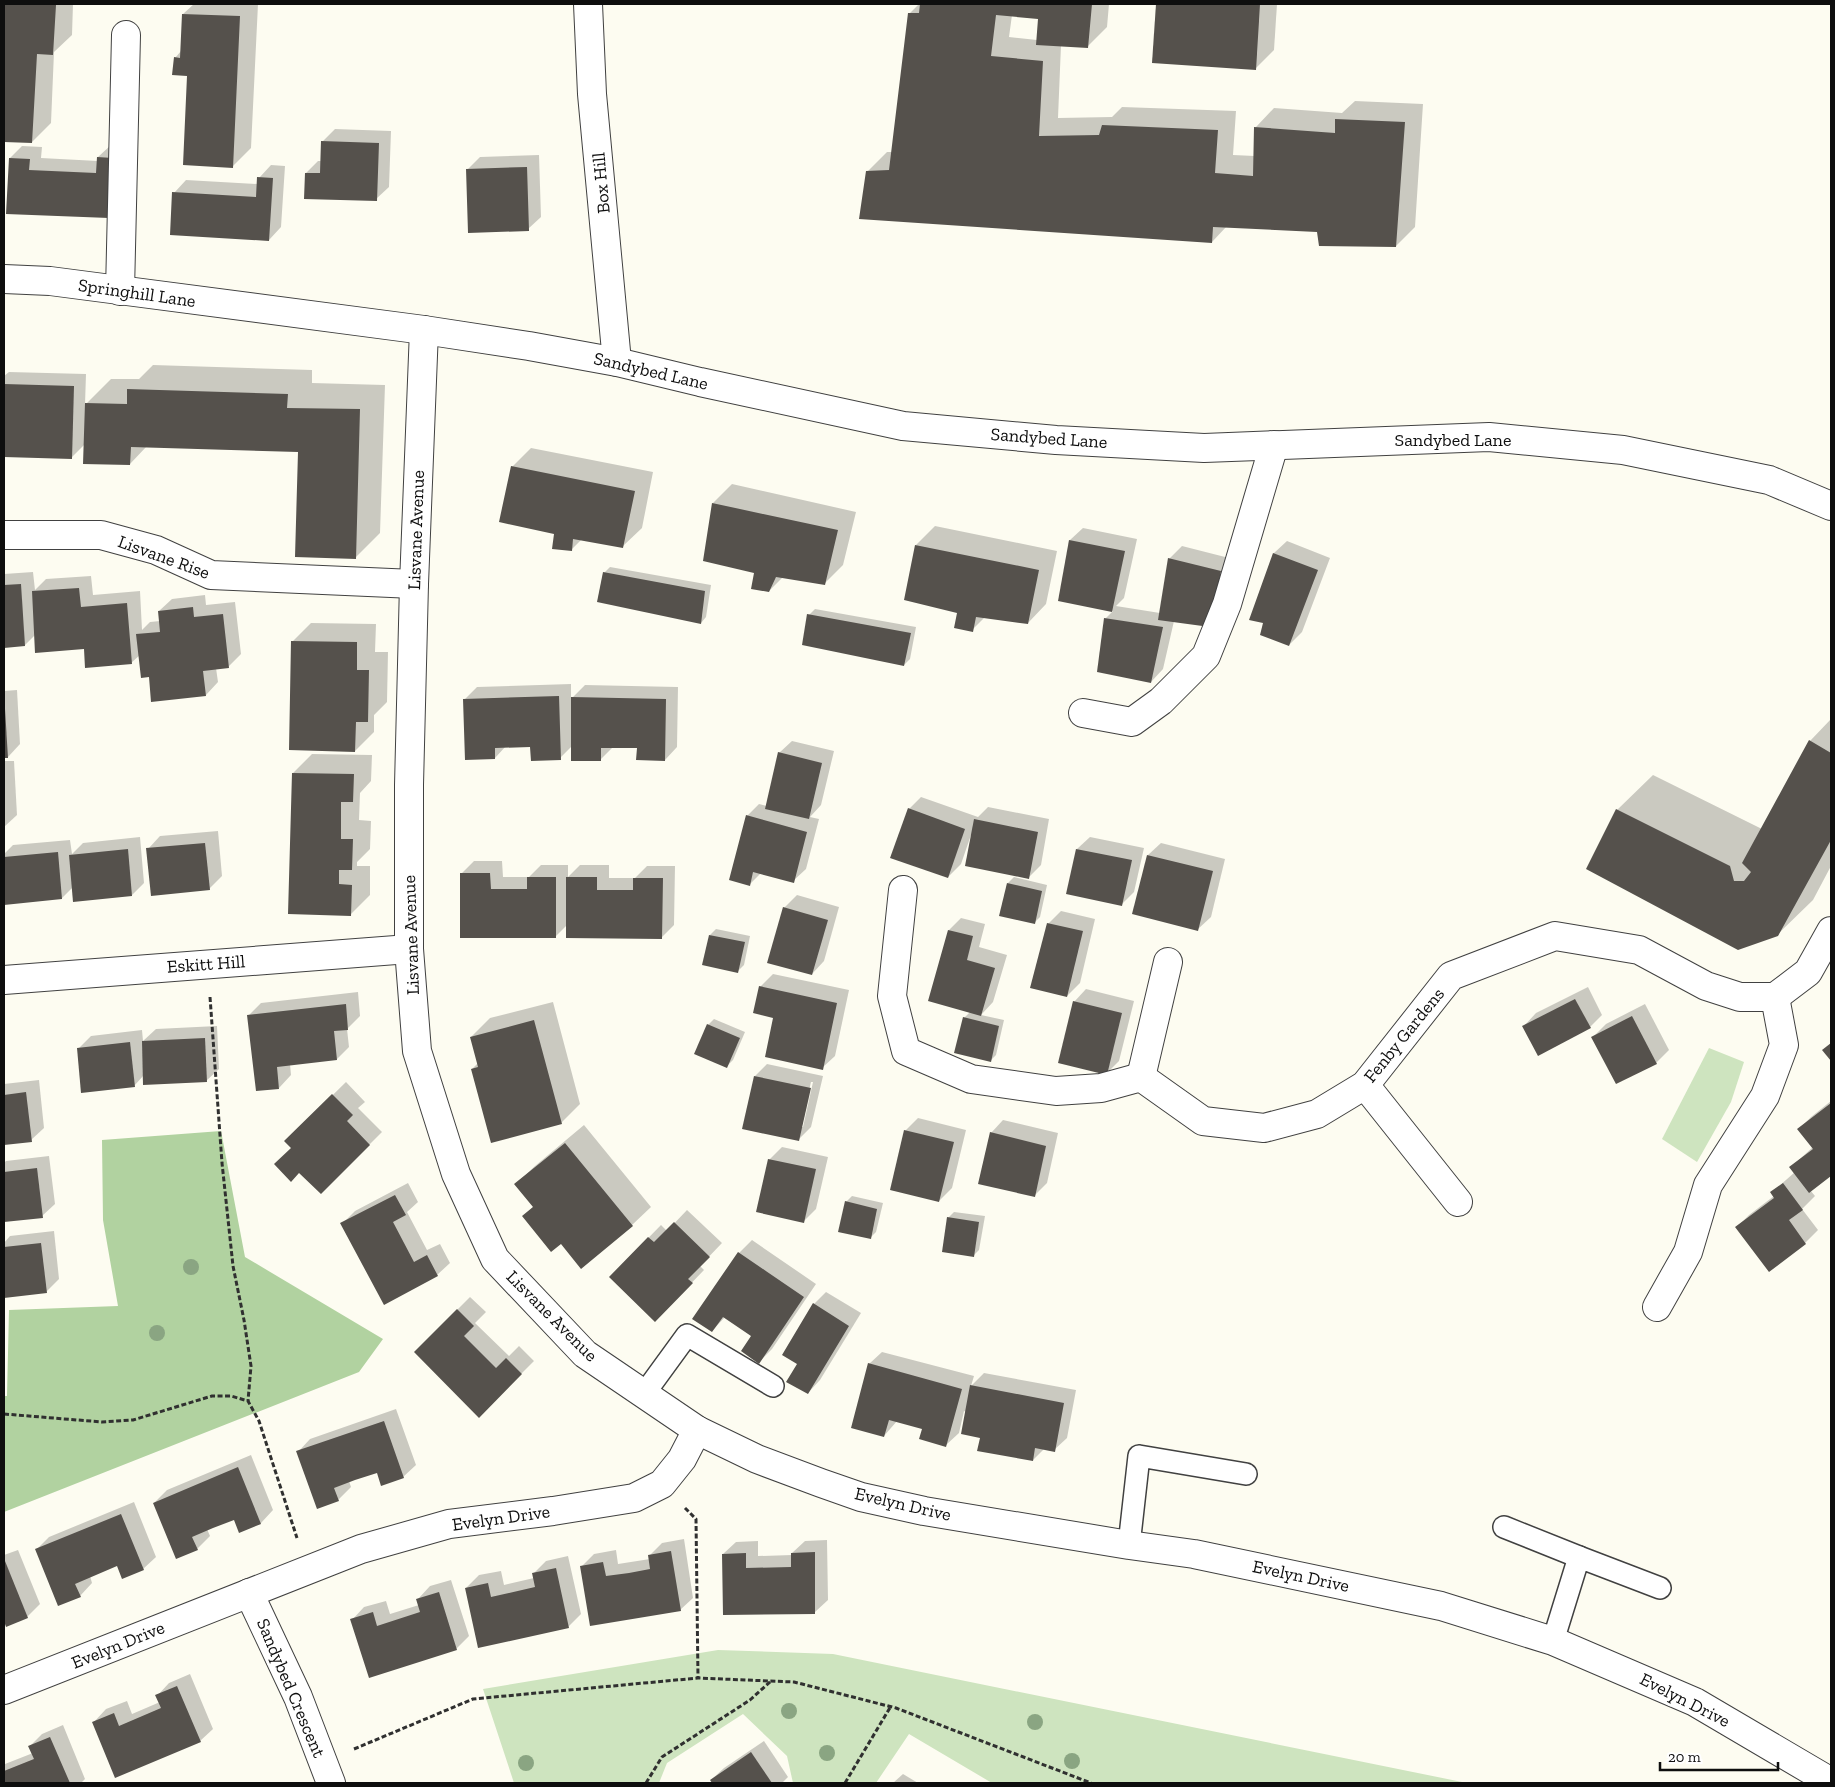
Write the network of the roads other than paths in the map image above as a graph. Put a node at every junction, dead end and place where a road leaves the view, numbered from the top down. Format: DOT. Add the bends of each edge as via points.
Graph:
graph roads {
  1 [pos="588,4"];
  2 [pos="126,35"];
  3 [pos="4,279"];
  4 [pos="120,290"];
  5 [pos="269,310"];
  6 [pos="424,330"];
  7 [pos="617,362"];
  8 [pos="1274,445"];
  9 [pos="1831,506"];
  10 [pos="4,536"];
  11 [pos="414,584"];
  12 [pos="1083,713"];
  13 [pos="903,890"];
  14 [pos="1831,931"];
  15 [pos="408,949"];
  16 [pos="1168,962"];
  17 [pos="4,980"];
  18 [pos="1775,997"];
  19 [pos="1141,1077"];
  20 [pos="1365,1085"];
  21 [pos="1458,1202"];
  22 [pos="1657,1307"];
  23 [pos="773,1386"];
  24 [pos="644,1394"];
  25 [pos="697,1430"];
  26 [pos="1246,1474"];
  27 [pos="1504,1527"];
  28 [pos="1129,1545"];
  29 [pos="1579,1557"];
  30 [pos="1660,1588"];
  31 [pos="249,1593"];
  32 [pos="1553,1641"];
  33 [pos="4,1690"];
  34 [pos="328,1774"];
  35 [pos="1831,1782"];
  1 -- 7 [label="street, Box Hill" via="592,94"];
  2 -- 4 [label="street"];
  3 -- 4 [label="street, Springhill Lane"];
  4 -- 5 [label="street, Springhill Lane"];
  5 -- 6 [label="street, Sandybed Lane"];
  6 -- 7 [label="street, Sandybed Lane"];
  6 -- 11 [label="street, Lisvane Avenue"];
  7 -- 8 [label="street, Sandybed Lane" via="903,426 1194,448"];
  8 -- 9 [label="street, Sandybed Lane" via="1489,437 1623,450 1769,480"];
  8 -- 12 [label="street" via="1226,604 1206,656 1162,701 1132,722"];
  10 -- 11 [label="street, Lisvane Rise" via="101,535 156,550 211,575"];
  11 -- 15 [label="street, Lisvane Avenue"];
  13 -- 19 [label="street" via="892,996 906,1051 971,1079 1056,1091 1101,1088"];
  14 -- 18 [label="street" via="1808,972"];
  15 -- 17 [label="street, Eskitt Hill"];
  15 -- 24 [label="street, Lisvane Avenue" via="417,1051 456,1174 495,1259 585,1354"];
  16 -- 19 [label="street"];
  18 -- 20 [label="street, Fenby Gardens" via="1740,997 1706,986 1639,950 1555,936 1451,976"];
  18 -- 22 [label="street" via="1784,1045 1769,1088 1708,1185 1688,1252"];
  19 -- 20 [label="street, Fenby Gardens" via="1203,1120 1264,1128 1317,1114"];
  20 -- 21 [label="street"];
  23 -- 24 [label="lane" via="687,1335"];
  24 -- 25 [label="street, Lisvane Avenue"];
  25 -- 28 [label="street, Evelyn Drive" via="757,1460 861,1497 924,1511"];
  25 -- 31 [label="street, Evelyn Drive" via="682,1459 662,1484 634,1498 449,1524 361,1548"];
  26 -- 28 [label="lane" via="1139,1456"];
  27 -- 29 [label="lane"];
  28 -- 32 [label="street, Evelyn Drive" via="1194,1554 1441,1606"];
  29 -- 30 [label="lane"];
  29 -- 32 [label="lane"];
  31 -- 33 [label="street, Evelyn Drive"];
  31 -- 34 [label="street, Sandybed Crescent" via="298,1697"];
  32 -- 35 [label="street, Evelyn Drive" via="1695,1702"];
}
